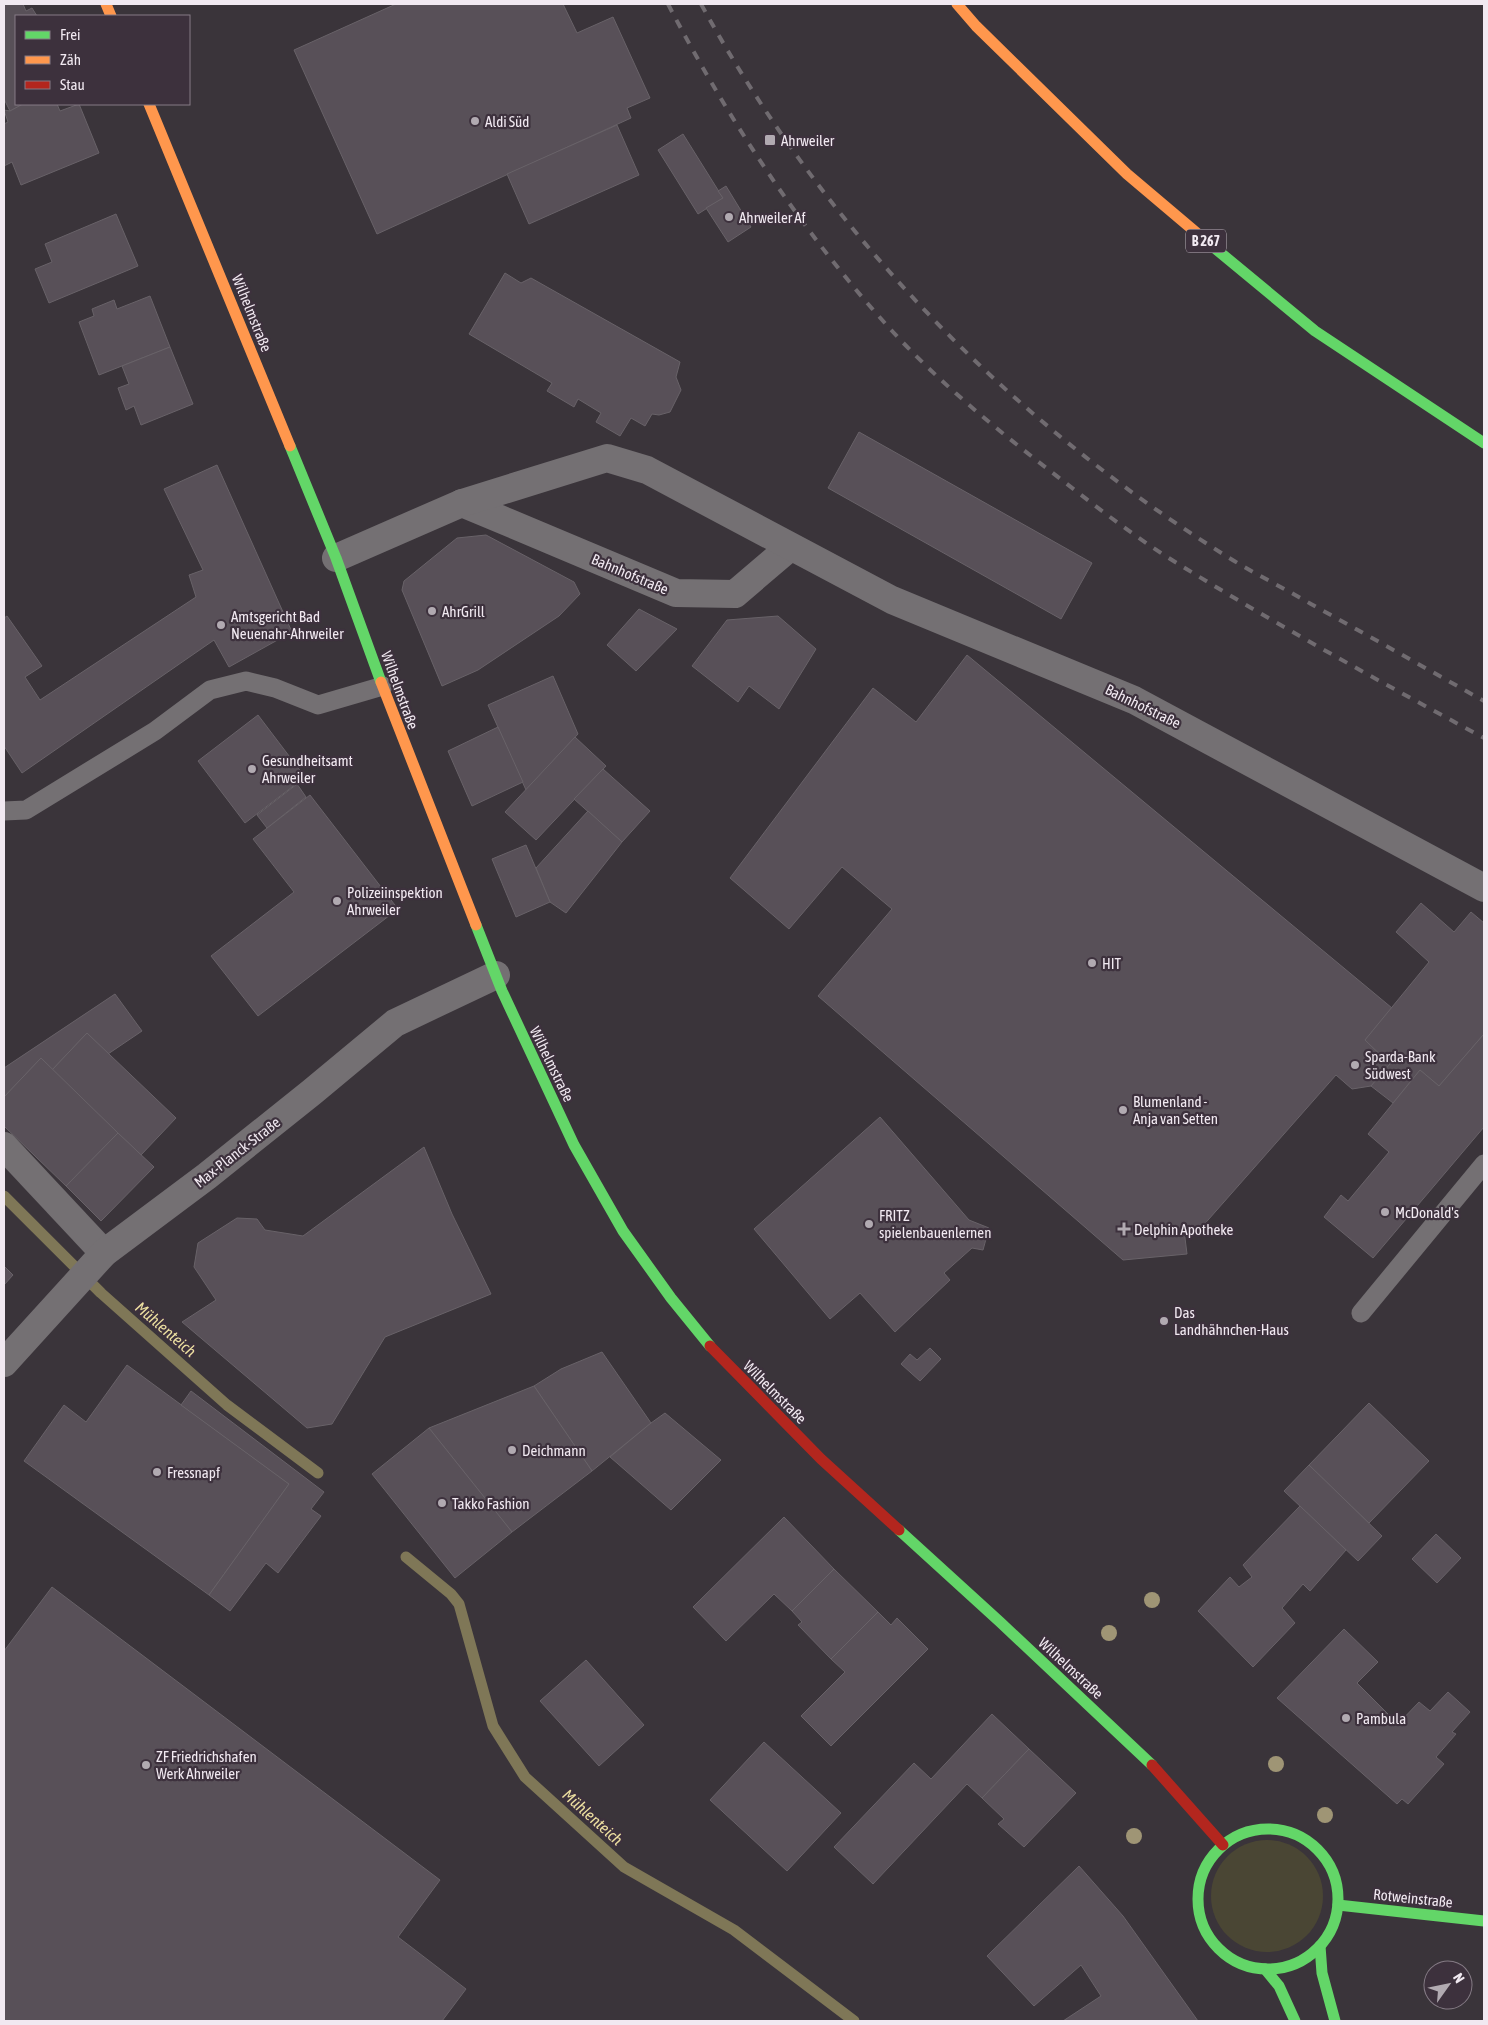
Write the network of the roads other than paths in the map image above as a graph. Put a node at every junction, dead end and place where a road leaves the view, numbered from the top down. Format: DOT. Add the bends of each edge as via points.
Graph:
graph roads {
  1 [pos="957,4"];
  2 [pos="148,105"];
  3 [pos="1484,443"];
  4 [pos="462,503"];
  5 [pos="790,547"];
  6 [pos="336,558"];
  7 [pos="383,686"];
  8 [pos="4,811"];
  9 [pos="1484,888"];
  10 [pos="496,975"];
  11 [pos="4,1146"];
  12 [pos="1484,1164"];
  13 [pos="98,1259"];
  14 [pos="1360,1313"];
  15 [pos="4,1362"];
  16 [pos="1223,1845"];
  17 [pos="1338,1905"];
  18 [pos="1484,1921"];
  19 [pos="1320,1946"];
  20 [pos="1264,1969"];
  21 [pos="1295,2021"];
  22 [pos="1335,2021"];
  1 -- 3 [label="main road, B 267" via="1142,187 1315,331"];
  2 -- 6 [label="main road, Wilhelmstraße"];
  4 -- 5 [label="street, Bahnhofstraße" via="607,458 647,470"];
  4 -- 5 [label="street, Bahnhofstraße" via="676,593 735,594"];
  4 -- 6 [label="street, Bahnhofstraße"];
  5 -- 9 [label="street, Bahnhofstraße" via="892,600 1134,700"];
  6 -- 7 [label="main road, Wilhelmstraße"];
  7 -- 8 [label="lane" via="318,705 275,688 246,681 210,690 155,731 26,810"];
  7 -- 10 [label="main road, Wilhelmstraße"];
  10 -- 13 [label="street, Max-Planck-Straße" via="394,1022 312,1092"];
  10 -- 16 [label="main road, Wilhelmstraße" via="574,1144 623,1231 719,1357 821,1459 1162,1775"];
  11 -- 13 [label="street"];
  12 -- 14 [label="lane"];
  13 -- 15 [label="street, Max-Planck-Straße"];
  16 -- 17 [label="main road" via="1243,1833 1267,1829 1289,1832 1310,1843 1326,1860 1336,1882"];
  16 -- 20 [label="main road" via="1208,1864 1199,1886 1199,1909 1206,1932 1221,1951 1241,1964"];
  17 -- 18 [label="main road, Rotweinstraße"];
  17 -- 19 [label="main road" via="1333,1927"];
  19 -- 20 [label="main road" via="1295,1964"];
  19 -- 22 [label="main road" via="1322,1973"];
  20 -- 21 [label="main road" via="1279,1986"];
}
